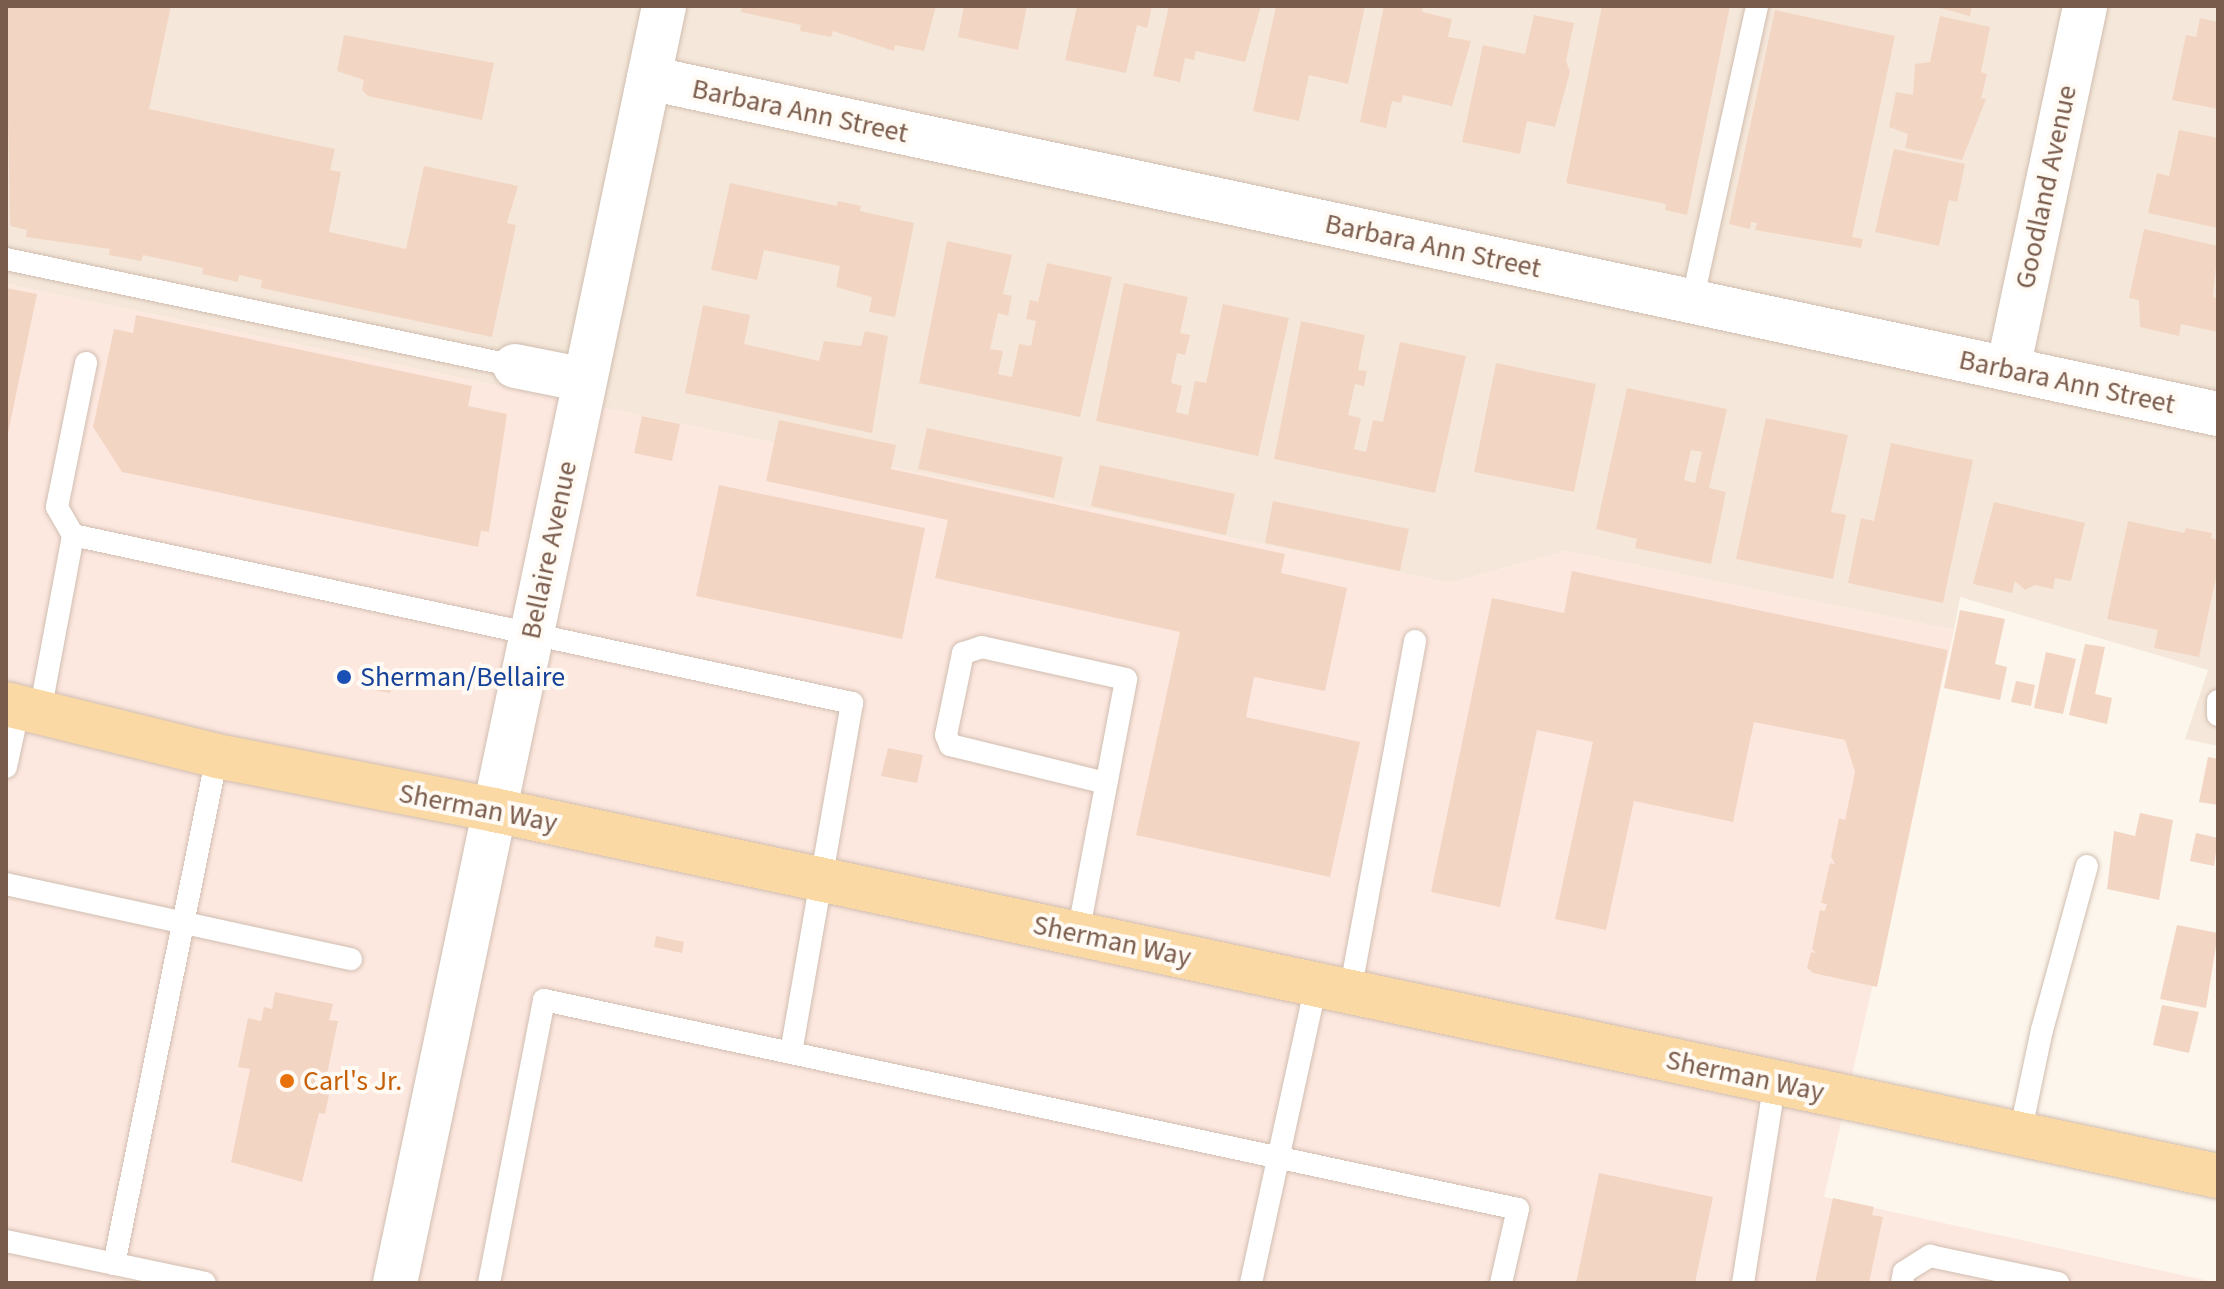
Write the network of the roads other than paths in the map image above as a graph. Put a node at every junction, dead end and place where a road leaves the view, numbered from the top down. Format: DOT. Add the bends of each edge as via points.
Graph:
graph roads {
  1 [pos="664,6"];
  2 [pos="1757,6"];
  3 [pos="2085,6"];
  4 [pos="649,78"];
  5 [pos="6,259"];
  6 [pos="1692,302"];
  7 [pos="86,363"];
  8 [pos="515,366"];
  9 [pos="2008,369"];
  10 [pos="585,380"];
  11 [pos="2218,414"];
  12 [pos="73,535"];
  13 [pos="531,634"];
  14 [pos="1415,641"];
  15 [pos="2218,701"];
  16 [pos="22,708"];
  17 [pos="2218,715"];
  18 [pos="217,756"];
  19 [pos="6,767"];
  20 [pos="1106,783"];
  21 [pos="494,810"];
  22 [pos="2087,866"];
  23 [pos="821,879"];
  24 [pos="6,884"];
  25 [pos="183,922"];
  26 [pos="1078,934"];
  27 [pos="351,959"];
  28 [pos="1333,988"];
  29 [pos="791,1053"];
  30 [pos="1775,1082"];
  31 [pos="2020,1134"];
  32 [pos="1280,1158"];
  33 [pos="2218,1176"];
  34 [pos="6,1241"];
  35 [pos="114,1264"];
  36 [pos="205,1283"];
  37 [pos="395,1283"];
  38 [pos="489,1283"];
  39 [pos="1251,1283"];
  40 [pos="1501,1283"];
  41 [pos="1743,1283"];
  42 [pos="1902,1283"];
  43 [pos="2058,1283"];
  1 -- 4 [label="street, Bellaire Avenue"];
  2 -- 6 [label="lane"];
  3 -- 9 [label="street, Goodland Avenue"];
  4 -- 6 [label="street, Barbara Ann Street"];
  4 -- 10 [label="street, Bellaire Avenue"];
  5 -- 8 [label="lane"];
  6 -- 9 [label="street, Barbara Ann Street"];
  7 -- 12 [label="lane" via="57,507"];
  8 -- 10 [label="street"];
  9 -- 11 [label="street, Barbara Ann Street"];
  10 -- 13 [label="street, Bellaire Avenue"];
  12 -- 13 [label="lane"];
  12 -- 16 [label="lane"];
  13 -- 21 [label="street, Bellaire Avenue"];
  13 -- 23 [label="lane" via="852,703"];
  14 -- 28 [label="lane"];
  15 -- 17 [label="lane"];
  16 -- 18 [label="main road, Sherman Way"];
  16 -- 19 [label="lane"];
  18 -- 21 [label="main road, Sherman Way"];
  18 -- 25 [label="lane"];
  20 -- 20 [label="lane" via="1126,679 982,647 963,653 946,735 950,745"];
  20 -- 26 [label="lane"];
  21 -- 23 [label="main road, Sherman Way"];
  21 -- 37 [label="street, Bellaire Avenue"];
  22 -- 31 [label="lane"];
  23 -- 26 [label="main road, Sherman Way"];
  23 -- 29 [label="lane"];
  24 -- 25 [label="lane"];
  25 -- 27 [label="lane"];
  25 -- 35 [label="lane"];
  26 -- 28 [label="main road, Sherman Way"];
  28 -- 30 [label="main road, Sherman Way"];
  28 -- 32 [label="lane"];
  29 -- 32 [label="lane"];
  29 -- 38 [label="lane" via="544,1000"];
  30 -- 31 [label="main road, Sherman Way"];
  30 -- 41 [label="lane"];
  31 -- 33 [label="main road, Sherman Way"];
  32 -- 39 [label="lane"];
  32 -- 40 [label="lane" via="1518,1209"];
  34 -- 35 [label="lane"];
  35 -- 36 [label="lane"];
  42 -- 43 [label="lane" via="1904,1272 1930,1256"];
}
